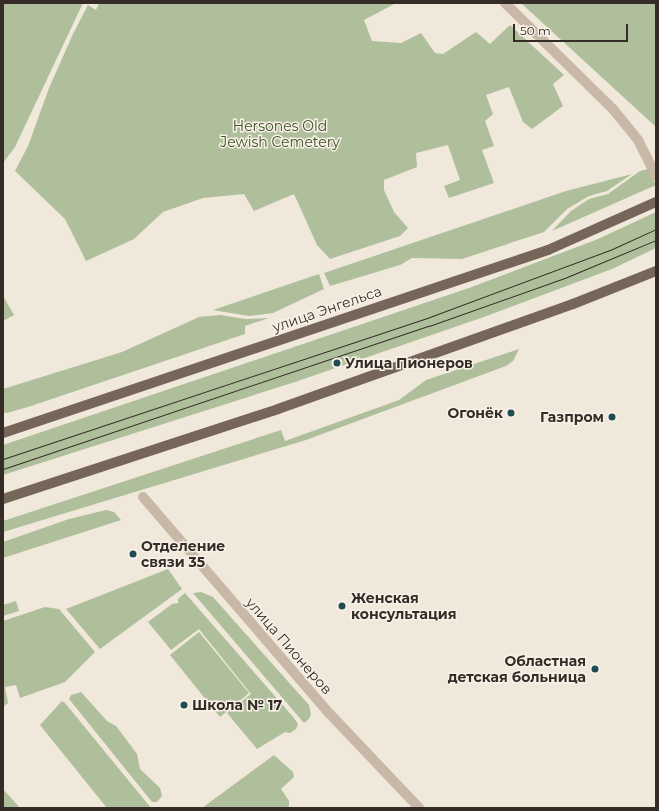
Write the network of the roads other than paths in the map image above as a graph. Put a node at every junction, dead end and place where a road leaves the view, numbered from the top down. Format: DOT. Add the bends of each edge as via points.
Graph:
graph roads {
  1 [pos="505,3"];
  2 [pos="656,176"];
  3 [pos="656,202"];
  4 [pos="656,271"];
  5 [pos="3,433"];
  6 [pos="143,497"];
  7 [pos="3,499"];
  8 [pos="419,808"];
  1 -- 2 [label="street" via="613,109 638,140"];
  3 -- 5 [label="main road, улица Энгельса" via="548,250"];
  4 -- 7 [label="main road" via="573,304 278,409"];
  6 -- 8 [label="street, улица Пионеров" via="329,713"];
}
